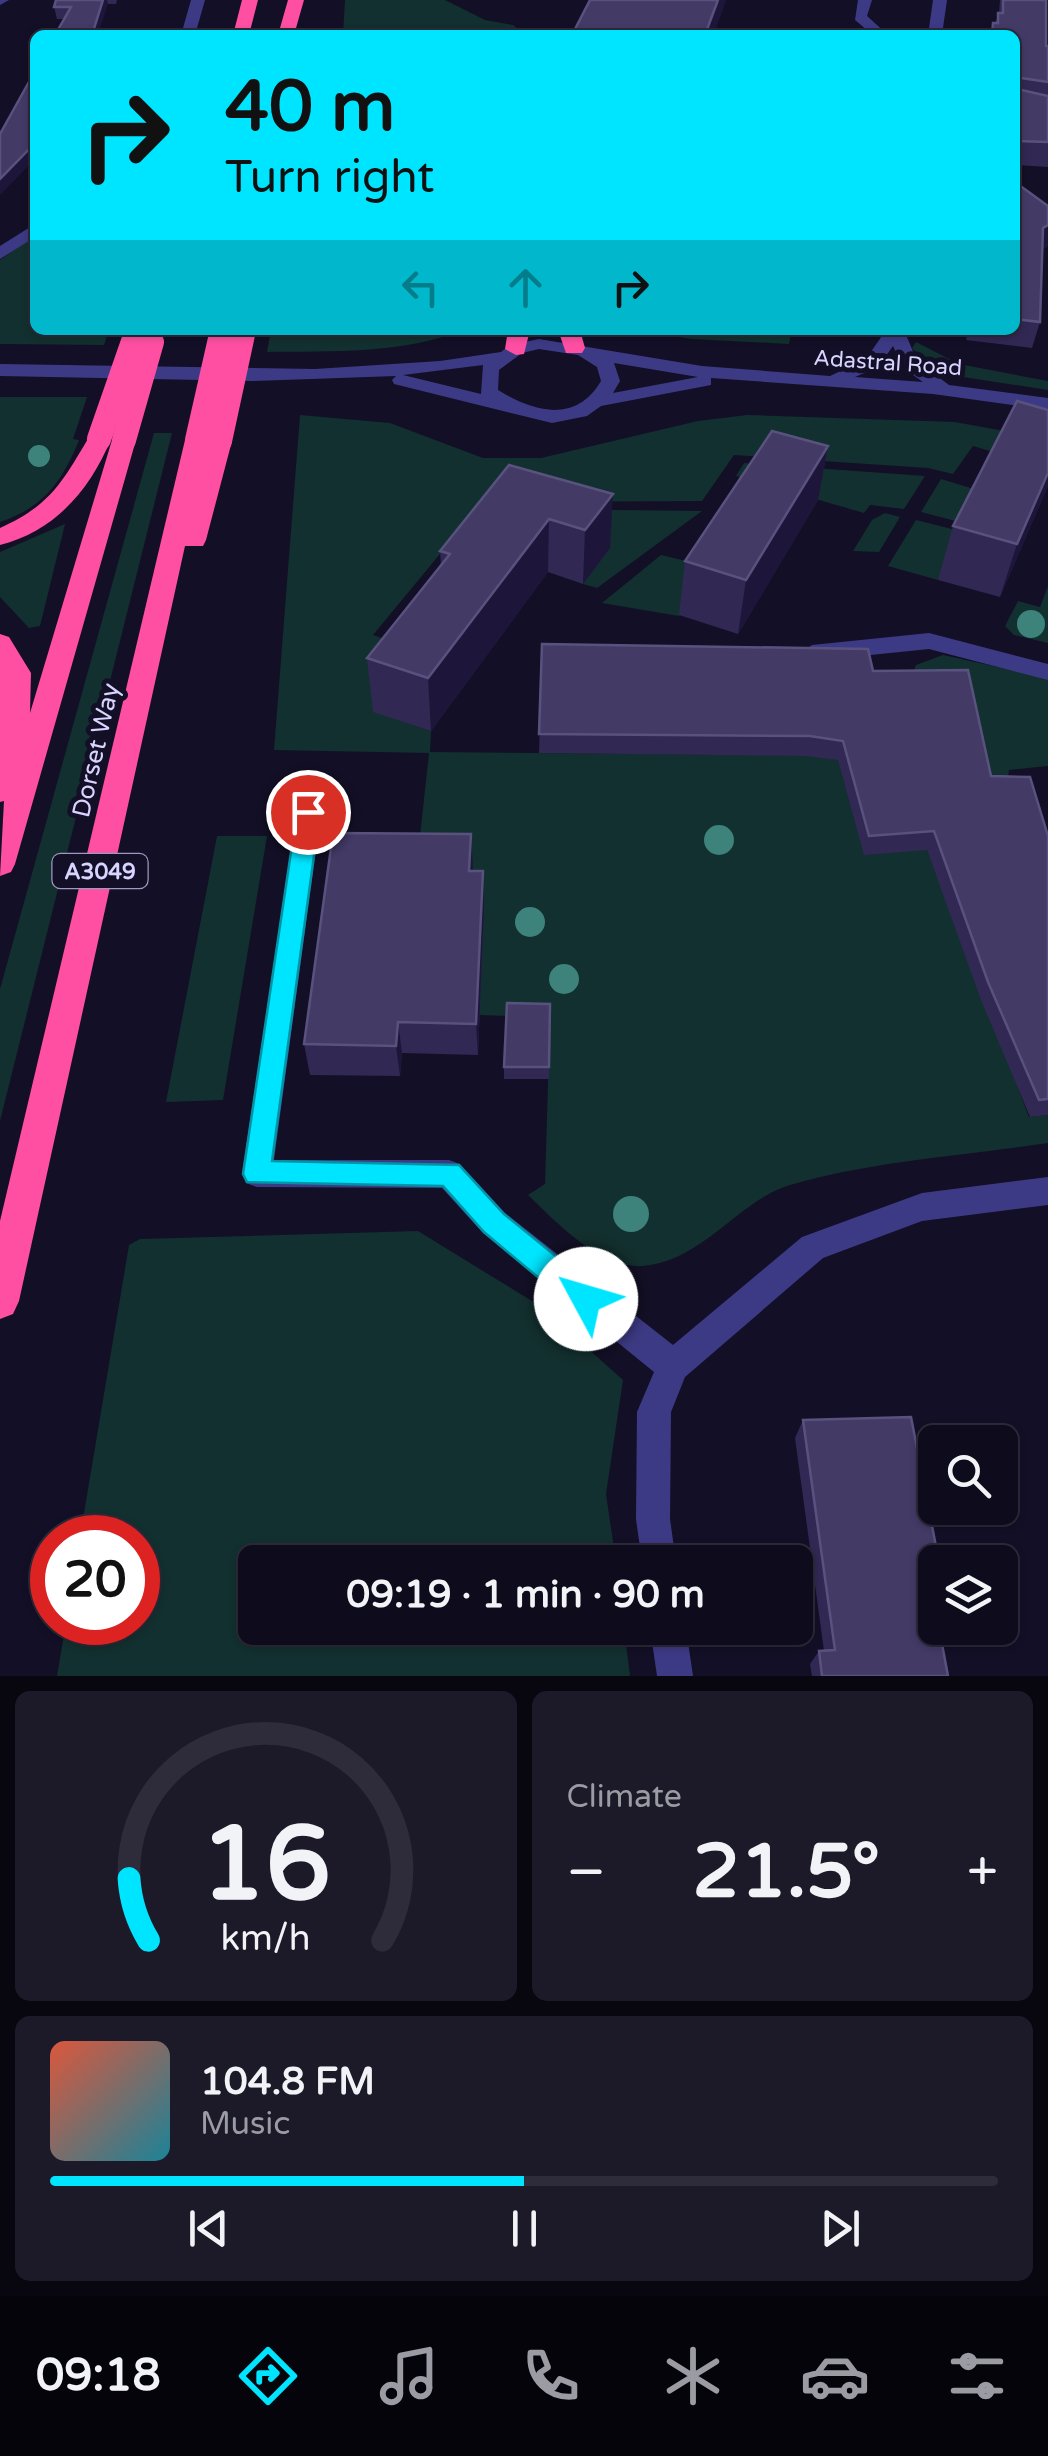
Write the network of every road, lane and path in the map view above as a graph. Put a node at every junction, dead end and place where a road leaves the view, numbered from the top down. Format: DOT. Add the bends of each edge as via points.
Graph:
graph roads {
  1 [pos="198,0"];
  2 [pos="250,0"];
  3 [pos="297,0"];
  4 [pos="864,0"];
  5 [pos="940,0"];
  6 [pos="189,30"];
  7 [pos="242,30"];
  8 [pos="288,30"];
  9 [pos="299,30"];
  10 [pos="875,30"];
  11 [pos="936,30"];
  12 [pos="30,233"];
  13 [pos="0,254"];
  14 [pos="135,335"];
  15 [pos="154,335"];
  16 [pos="221,335"];
  17 [pos="242,335"];
  18 [pos="891,335"];
  19 [pos="897,335"];
  20 [pos="577,343"];
  21 [pos="512,345"];
  22 [pos="0,370"];
  23 [pos="367,373"];
  24 [pos="724,377"];
  25 [pos="834,380"];
  26 [pos="941,386"];
  27 [pos="603,401"];
  28 [pos="1048,404"];
  29 [pos="503,405"];
  30 [pos="111,440"];
  31 [pos="209,441"];
  32 [pos="0,538"];
  33 [pos="0,643"];
  34 [pos="790,655"];
  35 [pos="1048,672"];
  36 [pos="0,791"];
  37 [pos="308,812"];
  38 [pos="0,864"];
  39 [pos="1048,1191"];
  40 [pos="0,1300"];
  41 [pos="673,1366"];
  42 [pos="656,1545"];
  43 [pos="671,1645"];
  44 [pos="676,1676"];
  1 -- 6 [label="street"];
  2 -- 7 [label="highway"];
  3 -- 8 [label="highway"];
  3 -- 9 [label="highway"];
  4 -- 10 [label="street" via="860,17"];
  5 -- 11 [label="street"];
  12 -- 13 [label="street"];
  14 -- 30 [label="highway, bridge"];
  15 -- 30 [label="highway, bridge"];
  16 -- 31 [label="highway, Dorset Way / A3049, bridge"];
  17 -- 31 [label="highway, A3049, bridge"];
  18 -- 25 [label="street" via="872,362"];
  19 -- 26 [label="street" via="909,364"];
  20 -- 21 [label="street, Adastral Road"];
  20 -- 24 [label="street, Adastral Road"];
  20 -- 27 [label="street" via="613,376"];
  21 -- 23 [label="street, Adastral Road" via="444,368"];
  21 -- 29 [label="street" via="486,380"];
  22 -- 23 [label="street, Adastral Road"];
  23 -- 29 [label="street, Adastral Road"];
  24 -- 25 [label="street, Adastral Road"];
  24 -- 27 [label="street, Adastral Road"];
  25 -- 26 [label="street, Adastral Road"];
  26 -- 28 [label="street, Adastral Road"];
  27 -- 29 [label="street, Adastral Road" via="554,416"];
  30 -- 32 [label="highway" via="72,494"];
  30 -- 38 [label="highway"];
  31 -- 40 [label="highway, Dorset Way / A3049"];
  33 -- 36 [label="highway" via="17,673 16,722"];
  34 -- 35 [label="street" via="929,641"];
  37 -- 41 [label="street" via="256,1174 450,1174 494,1223"];
  39 -- 41 [label="street" via="922,1207 812,1246"];
  41 -- 42 [label="street" via="654,1412"];
  43 -- 44 [label="street"];
}
